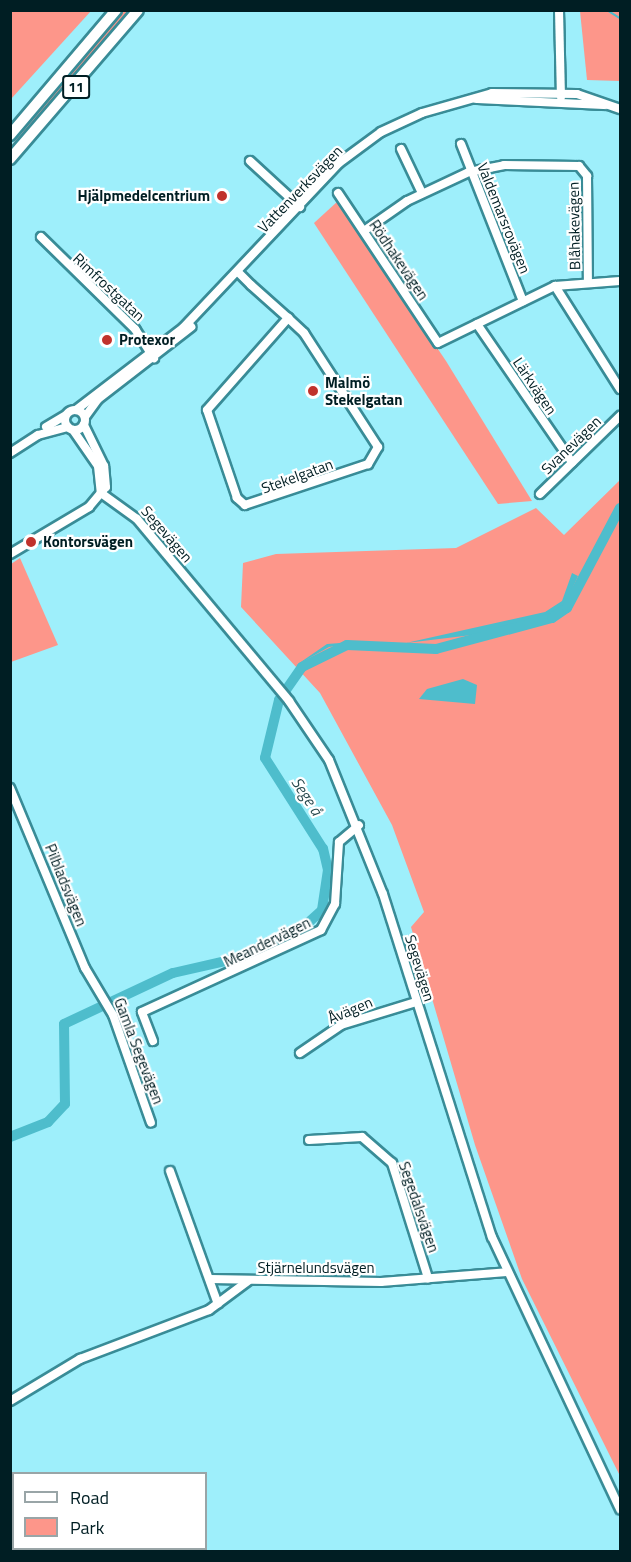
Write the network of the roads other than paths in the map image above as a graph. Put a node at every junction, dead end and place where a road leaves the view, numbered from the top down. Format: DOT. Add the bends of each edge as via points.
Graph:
graph roads {
  1 [pos="116,10"];
  2 [pos="138,10"];
  3 [pos="559,10"];
  4 [pos="560,97"];
  5 [pos="621,109"];
  6 [pos="10,135"];
  7 [pos="461,144"];
  8 [pos="401,149"];
  9 [pos="10,159"];
  10 [pos="250,161"];
  11 [pos="469,172"];
  12 [pos="338,193"];
  13 [pos="422,193"];
  14 [pos="300,207"];
  15 [pos="364,231"];
  16 [pos="41,237"];
  17 [pos="239,273"];
  18 [pos="621,281"];
  19 [pos="588,283"];
  20 [pos="555,286"];
  21 [pos="523,301"];
  22 [pos="288,318"];
  23 [pos="477,324"];
  24 [pos="153,357"];
  25 [pos="621,389"];
  26 [pos="76,410"];
  27 [pos="66,416"];
  28 [pos="621,417"];
  29 [pos="85,421"];
  30 [pos="71,429"];
  31 [pos="38,435"];
  32 [pos="10,453"];
  33 [pos="572,462"];
  34 [pos="101,493"];
  35 [pos="540,494"];
  36 [pos="10,554"];
  37 [pos="10,788"];
  38 [pos="358,825"];
  39 [pos="101,992"];
  40 [pos="416,1002"];
  41 [pos="153,1041"];
  42 [pos="300,1053"];
  43 [pos="151,1123"];
  44 [pos="309,1140"];
  45 [pos="170,1171"];
  46 [pos="507,1272"];
  47 [pos="428,1278"];
  48 [pos="210,1279"];
  49 [pos="248,1281"];
  50 [pos="218,1304"];
  51 [pos="10,1401"];
  52 [pos="621,1509"];
  1 -- 6 [label="highway, 11"];
  2 -- 9 [label="highway, 11"];
  3 -- 4 [label="street"];
  4 -- 5 [label="street, Vattenverksvägen"];
  4 -- 14 [label="street, Vattenverksvägen" via="472,99 381,132 339,164"];
  7 -- 11 [label="street, Valdemarsrovägen"];
  8 -- 13 [label="street"];
  10 -- 14 [label="street"];
  11 -- 13 [label="street"];
  11 -- 19 [label="street, Blåhakevägen" via="514,165 584,170"];
  11 -- 21 [label="street, Valdemarsrovägen"];
  12 -- 15 [label="street, Rödhakevägen"];
  13 -- 15 [label="street"];
  14 -- 17 [label="street, Vattenverksvägen"];
  15 -- 23 [label="street, Rödhakevägen" via="438,343"];
  16 -- 24 [label="street, Rimfrostgatan" via="135,329"];
  17 -- 22 [label="street, Stekelgatan"];
  17 -- 24 [label="street, Vattenverksvägen"];
  18 -- 19 [label="street"];
  19 -- 20 [label="street"];
  20 -- 21 [label="street"];
  20 -- 25 [label="street"];
  21 -- 23 [label="street"];
  22 -- 22 [label="street, Stekelgatan" via="372,436 377,455 359,467 245,505 237,498 207,410"];
  23 -- 33 [label="street, Lärkvägen"];
  24 -- 26 [label="street, Vattenverksvägen"];
  24 -- 29 [label="street, Vattenverksvägen" via="98,399"];
  26 -- 27 [label="street, Vattenverksvägen"];
  26 -- 29 [label="street"];
  27 -- 30 [label="street"];
  27 -- 31 [label="street"];
  28 -- 33 [label="street, Svanevägen"];
  29 -- 30 [label="street"];
  29 -- 34 [label="street" via="106,470"];
  30 -- 31 [label="street"];
  30 -- 34 [label="street" via="98,466"];
  31 -- 32 [label="street"];
  33 -- 35 [label="street, Svanevägen"];
  34 -- 36 [label="street" via="89,507"];
  34 -- 38 [label="street, Segevägen" via="138,519 289,701 329,760"];
  37 -- 39 [label="street, Pilbladsvägen" via="85,968"];
  38 -- 40 [label="street, Segevägen"];
  38 -- 41 [label="street, Meandervägen" via="339,842 335,904 321,930 142,1012"];
  39 -- 43 [label="street, Gamla Segevägen" via="113,1015"];
  40 -- 42 [label="street, Åvägen" via="341,1025"];
  40 -- 46 [label="street, Segevägen"];
  44 -- 47 [label="street, Segedalsvägen" via="362,1137 392,1163"];
  45 -- 48 [label="street"];
  46 -- 47 [label="street, Stjärnelundsvägen"];
  46 -- 52 [label="street, Segevägen"];
  47 -- 49 [label="street, Stjärnelundsvägen"];
  48 -- 49 [label="street"];
  48 -- 50 [label="street"];
  49 -- 50 [label="street, Stjärnelundsvägen"];
  50 -- 51 [label="street, Stjärnelundsvägen" via="81,1359"];
}
